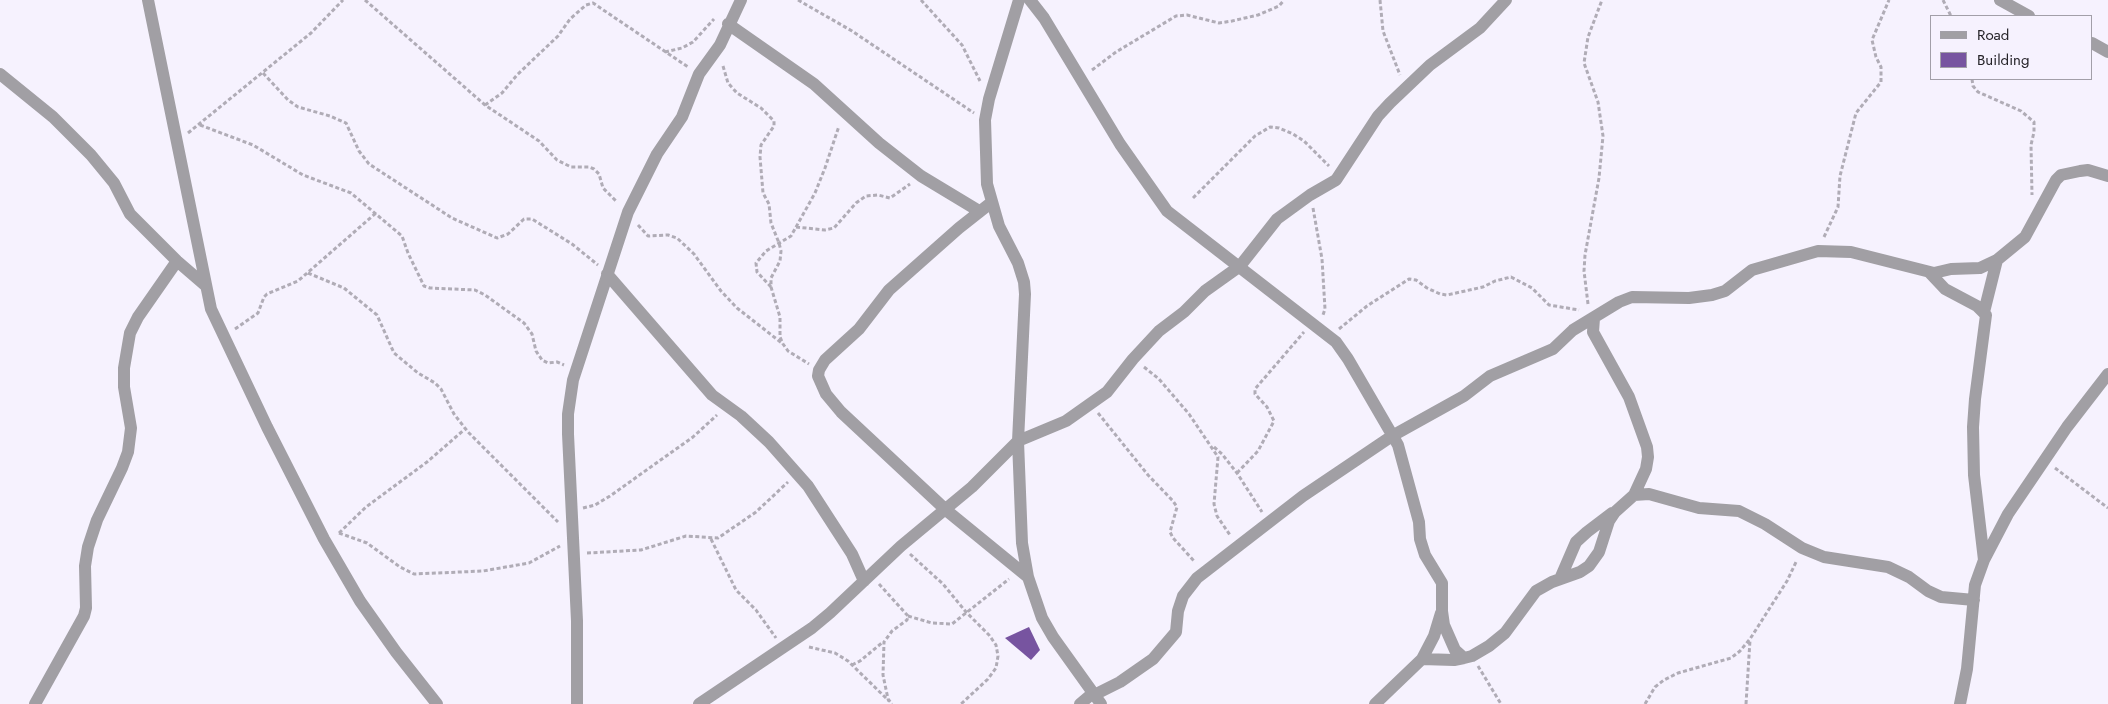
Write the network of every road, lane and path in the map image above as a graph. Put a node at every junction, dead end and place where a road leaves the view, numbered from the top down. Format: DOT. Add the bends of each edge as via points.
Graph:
graph roads {
  1 [pos="148,0"];
  2 [pos="343,0"];
  3 [pos="365,0"];
  4 [pos="741,0"];
  5 [pos="798,0"];
  6 [pos="921,0"];
  7 [pos="1020,0"];
  8 [pos="1030,0"];
  9 [pos="1284,0"];
  10 [pos="1380,0"];
  11 [pos="1506,0"];
  12 [pos="1602,0"];
  13 [pos="1889,0"];
  14 [pos="1943,0"];
  15 [pos="2000,0"];
  16 [pos="718,14"];
  17 [pos="1950,15"];
  18 [pos="2027,15"];
  19 [pos="728,24"];
  20 [pos="2093,44"];
  21 [pos="720,45"];
  22 [pos="2108,52"];
  23 [pos="665,53"];
  24 [pos="263,73"];
  25 [pos="0,74"];
  26 [pos="699,74"];
  27 [pos="1081,78"];
  28 [pos="1972,80"];
  29 [pos="1406,89"];
  30 [pos="989,99"];
  31 [pos="485,105"];
  32 [pos="843,111"];
  33 [pos="985,120"];
  34 [pos="200,125"];
  35 [pos="176,143"];
  36 [pos="921,176"];
  37 [pos="1338,176"];
  38 [pos="2108,176"];
  39 [pos="1310,195"];
  40 [pos="1193,198"];
  41 [pos="992,202"];
  42 [pos="628,212"];
  43 [pos="979,212"];
  44 [pos="376,213"];
  45 [pos="2036,215"];
  46 [pos="796,227"];
  47 [pos="780,243"];
  48 [pos="1818,251"];
  49 [pos="1997,260"];
  50 [pos="177,261"];
  51 [pos="1240,266"];
  52 [pos="1929,272"];
  53 [pos="308,273"];
  54 [pos="607,274"];
  55 [pos="206,286"];
  56 [pos="771,287"];
  57 [pos="1609,308"];
  58 [pos="1583,310"];
  59 [pos="1984,312"];
  60 [pos="1311,324"];
  61 [pos="1590,325"];
  62 [pos="1329,337"];
  63 [pos="227,343"];
  64 [pos="783,344"];
  65 [pos="1133,359"];
  66 [pos="819,370"];
  67 [pos="575,374"];
  68 [pos="2108,374"];
  69 [pos="726,405"];
  70 [pos="1091,405"];
  71 [pos="465,429"];
  72 [pos="1392,436"];
  73 [pos="1018,441"];
  74 [pos="1211,445"];
  75 [pos="2045,460"];
  76 [pos="1237,473"];
  77 [pos="798,474"];
  78 [pos="1634,494"];
  79 [pos="2108,508"];
  80 [pos="946,510"];
  81 [pos="571,511"];
  82 [pos="1614,512"];
  83 [pos="1269,523"];
  84 [pos="339,533"];
  85 [pos="711,539"];
  86 [pos="324,540"];
  87 [pos="572,543"];
  88 [pos="901,546"];
  89 [pos="1239,546"];
  90 [pos="1802,548"];
  91 [pos="1984,560"];
  92 [pos="1205,572"];
  93 [pos="1023,574"];
  94 [pos="867,578"];
  95 [pos="1560,579"];
  96 [pos="1974,600"];
  97 [pos="1442,611"];
  98 [pos="966,612"];
  99 [pos="908,616"];
  100 [pos="1750,639"];
  101 [pos="884,642"];
  102 [pos="786,646"];
  103 [pos="1468,657"];
  104 [pos="1422,659"];
  105 [pos="852,665"];
  106 [pos="1096,697"];
  107 [pos="891,703"];
  108 [pos="35,704"];
  109 [pos="437,704"];
  110 [pos="577,704"];
  111 [pos="698,704"];
  112 [pos="960,704"];
  113 [pos="1080,704"];
  114 [pos="1375,704"];
  115 [pos="1501,704"];
  116 [pos="1645,704"];
  117 [pos="1746,704"];
  118 [pos="1960,704"];
  1 -- 35 [label="street"];
  2 -- 24 [label="path" via="311,33"];
  3 -- 31 [label="path"];
  4 -- 19 [label="street"];
  5 -- 33 [label="path"];
  6 -- 30 [label="path" via="962,45"];
  7 -- 30 [label="street"];
  8 -- 27 [label="street"];
  9 -- 27 [label="path" via="1279,6 1258,15 1232,22 1176,16 1116,52"];
  10 -- 29 [label="path" via="1384,31"];
  11 -- 29 [label="street" via="1480,28 1430,65"];
  12 -- 57 [label="path" via="1588,37 1584,63 1598,102 1603,136 1584,271 1589,310"];
  13 -- 48 [label="path" via="1872,40 1882,67 1881,82 1856,113 1840,176 1838,207"];
  14 -- 17 [label="path"];
  15 -- 18 [label="street"];
  16 -- 23 [label="path" via="693,42"];
  19 -- 21 [label="street"];
  19 -- 32 [label="street" via="814,84"];
  20 -- 22 [label="street"];
  21 -- 26 [label="street"];
  21 -- 47 [label="path" via="728,83 774,121 761,145 760,156 763,193 770,204 771,223"];
  23 -- 26 [label="path"];
  23 -- 31 [label="path" via="593,3 586,5 502,93"];
  24 -- 34 [label="path"];
  24 -- 54 [label="path" via="298,107 346,124 369,164 452,218 497,238 508,234 524,219 532,219 572,244"];
  25 -- 50 [label="street" via="53,117 91,155 114,183 130,214"];
  26 -- 42 [label="street" via="682,117 657,154"];
  27 -- 51 [label="street" via="1120,144 1167,211"];
  28 -- 45 [label="path" via="1978,92 2034,122 2031,181"];
  29 -- 37 [label="street" via="1378,116"];
  30 -- 33 [label="street"];
  31 -- 42 [label="path" via="539,141 563,165 594,169 603,188"];
  32 -- 36 [label="street"];
  32 -- 46 [label="path" via="825,168"];
  33 -- 41 [label="street" via="987,176"];
  34 -- 35 [label="path"];
  34 -- 44 [label="path" via="253,145 304,175 351,193"];
  35 -- 55 [label="street"];
  36 -- 43 [label="street"];
  36 -- 46 [label="path" via="890,198 866,196 834,228"];
  37 -- 39 [label="street" via="1331,184"];
  37 -- 40 [label="path" via="1304,141 1270,127 1255,136"];
  38 -- 45 [label="street" via="2088,170 2061,175"];
  39 -- 51 [label="street" via="1276,219"];
  39 -- 60 [label="path" via="1322,259 1325,309 1319,321"];
  41 -- 43 [label="street"];
  41 -- 73 [label="street" via="1024,282"];
  42 -- 54 [label="street"];
  42 -- 64 [label="path" via="648,236 668,235 688,246 737,308"];
  43 -- 66 [label="street" via="889,290 859,329 825,360"];
  44 -- 53 [label="path"];
  44 -- 67 [label="path" via="402,236 424,286 475,290 485,295 524,323 542,360 561,363"];
  45 -- 49 [label="street" via="2025,237"];
  46 -- 47 [label="path" via="791,236"];
  47 -- 56 [label="path" via="780,261"];
  47 -- 56 [label="path" via="756,263 757,272"];
  48 -- 52 [label="street" via="1851,252"];
  48 -- 57 [label="street" via="1752,270 1719,293 1689,298 1632,297"];
  49 -- 52 [label="street" via="1980,268"];
  49 -- 59 [label="street"];
  50 -- 55 [label="street"];
  50 -- 108 [label="street" via="130,333 124,368 131,428 128,452 88,547 84,616"];
  51 -- 60 [label="street"];
  51 -- 65 [label="street" via="1205,291 1159,331"];
  52 -- 59 [label="street" via="1945,289"];
  53 -- 63 [label="path" via="290,286 267,294 258,312 234,330"];
  53 -- 71 [label="path" via="344,288 377,315 394,353 441,388"];
  54 -- 67 [label="street"];
  54 -- 69 [label="street" via="706,389"];
  55 -- 63 [label="street" via="210,309"];
  56 -- 64 [label="path" via="780,317"];
  57 -- 61 [label="street"];
  58 -- 62 [label="path" via="1549,305 1532,288 1511,277 1447,295 1409,278"];
  59 -- 91 [label="street" via="1986,322 1973,427 1974,475"];
  60 -- 62 [label="street"];
  60 -- 76 [label="path" via="1255,388 1255,394 1274,420 1258,451"];
  61 -- 72 [label="street" via="1569,333 1552,349 1504,369 1464,396"];
  61 -- 78 [label="street" via="1629,397 1647,447 1646,469"];
  62 -- 72 [label="street" via="1348,359"];
  63 -- 86 [label="street"];
  64 -- 66 [label="path" via="788,351"];
  65 -- 70 [label="street" via="1107,392"];
  65 -- 74 [label="path" via="1159,378"];
  66 -- 80 [label="street" via="820,383 841,412"];
  67 -- 81 [label="street" via="568,414"];
  68 -- 75 [label="street"];
  69 -- 77 [label="street"];
  69 -- 81 [label="path" via="693,437 610,496 596,505"];
  70 -- 73 [label="street" via="1066,421"];
  70 -- 92 [label="path" via="1173,502 1177,508 1170,532"];
  71 -- 84 [label="path" via="366,507"];
  71 -- 87 [label="path"];
  72 -- 83 [label="street"];
  72 -- 97 [label="street" via="1407,476 1425,555 1442,583"];
  73 -- 80 [label="street"];
  73 -- 93 [label="street"];
  74 -- 76 [label="path"];
  74 -- 89 [label="path" via="1218,457 1217,516"];
  75 -- 79 [label="path"];
  75 -- 91 [label="street" via="2008,514"];
  76 -- 83 [label="path"];
  77 -- 85 [label="path" via="741,523"];
  77 -- 94 [label="street" via="832,520"];
  78 -- 82 [label="street"];
  78 -- 90 [label="street" via="1649,494 1712,510 1739,511"];
  80 -- 88 [label="street"];
  80 -- 93 [label="street"];
  81 -- 87 [label="street"];
  82 -- 95 [label="street" via="1576,542"];
  82 -- 95 [label="street" via="1594,560 1580,572"];
  83 -- 89 [label="street"];
  84 -- 86 [label="path"];
  84 -- 87 [label="path" via="367,543 414,574 483,571 528,563 559,546"];
  85 -- 87 [label="path" via="686,536 641,550 592,554"];
  85 -- 102 [label="path" via="736,590"];
  86 -- 109 [label="street" via="360,601"];
  87 -- 110 [label="street" via="577,621"];
  88 -- 94 [label="street"];
  88 -- 98 [label="path" via="943,584"];
  89 -- 92 [label="street"];
  90 -- 96 [label="street" via="1824,557 1888,568 1941,597"];
  90 -- 100 [label="path" via="1787,582"];
  91 -- 96 [label="street"];
  92 -- 106 [label="street" via="1183,596 1176,632 1165,648 1139,670"];
  93 -- 98 [label="path"];
  93 -- 106 [label="street" via="1046,624"];
  94 -- 99 [label="path"];
  94 -- 102 [label="street" via="830,613"];
  95 -- 103 [label="street" via="1536,591 1505,634"];
  96 -- 118 [label="street"];
  97 -- 103 [label="street" via="1455,650"];
  97 -- 104 [label="street"];
  98 -- 99 [label="path" via="952,624 945,625"];
  98 -- 112 [label="path" via="989,635 998,656 996,668 988,679"];
  99 -- 101 [label="path"];
  100 -- 116 [label="path" via="1731,658 1664,680 1655,687"];
  100 -- 117 [label="path"];
  101 -- 105 [label="path"];
  101 -- 107 [label="path" via="883,675"];
  102 -- 105 [label="path" via="835,653"];
  102 -- 111 [label="street"];
  103 -- 104 [label="street"];
  103 -- 115 [label="path"];
  104 -- 114 [label="street"];
  105 -- 107 [label="path"];
  106 -- 113 [label="street"];
}
